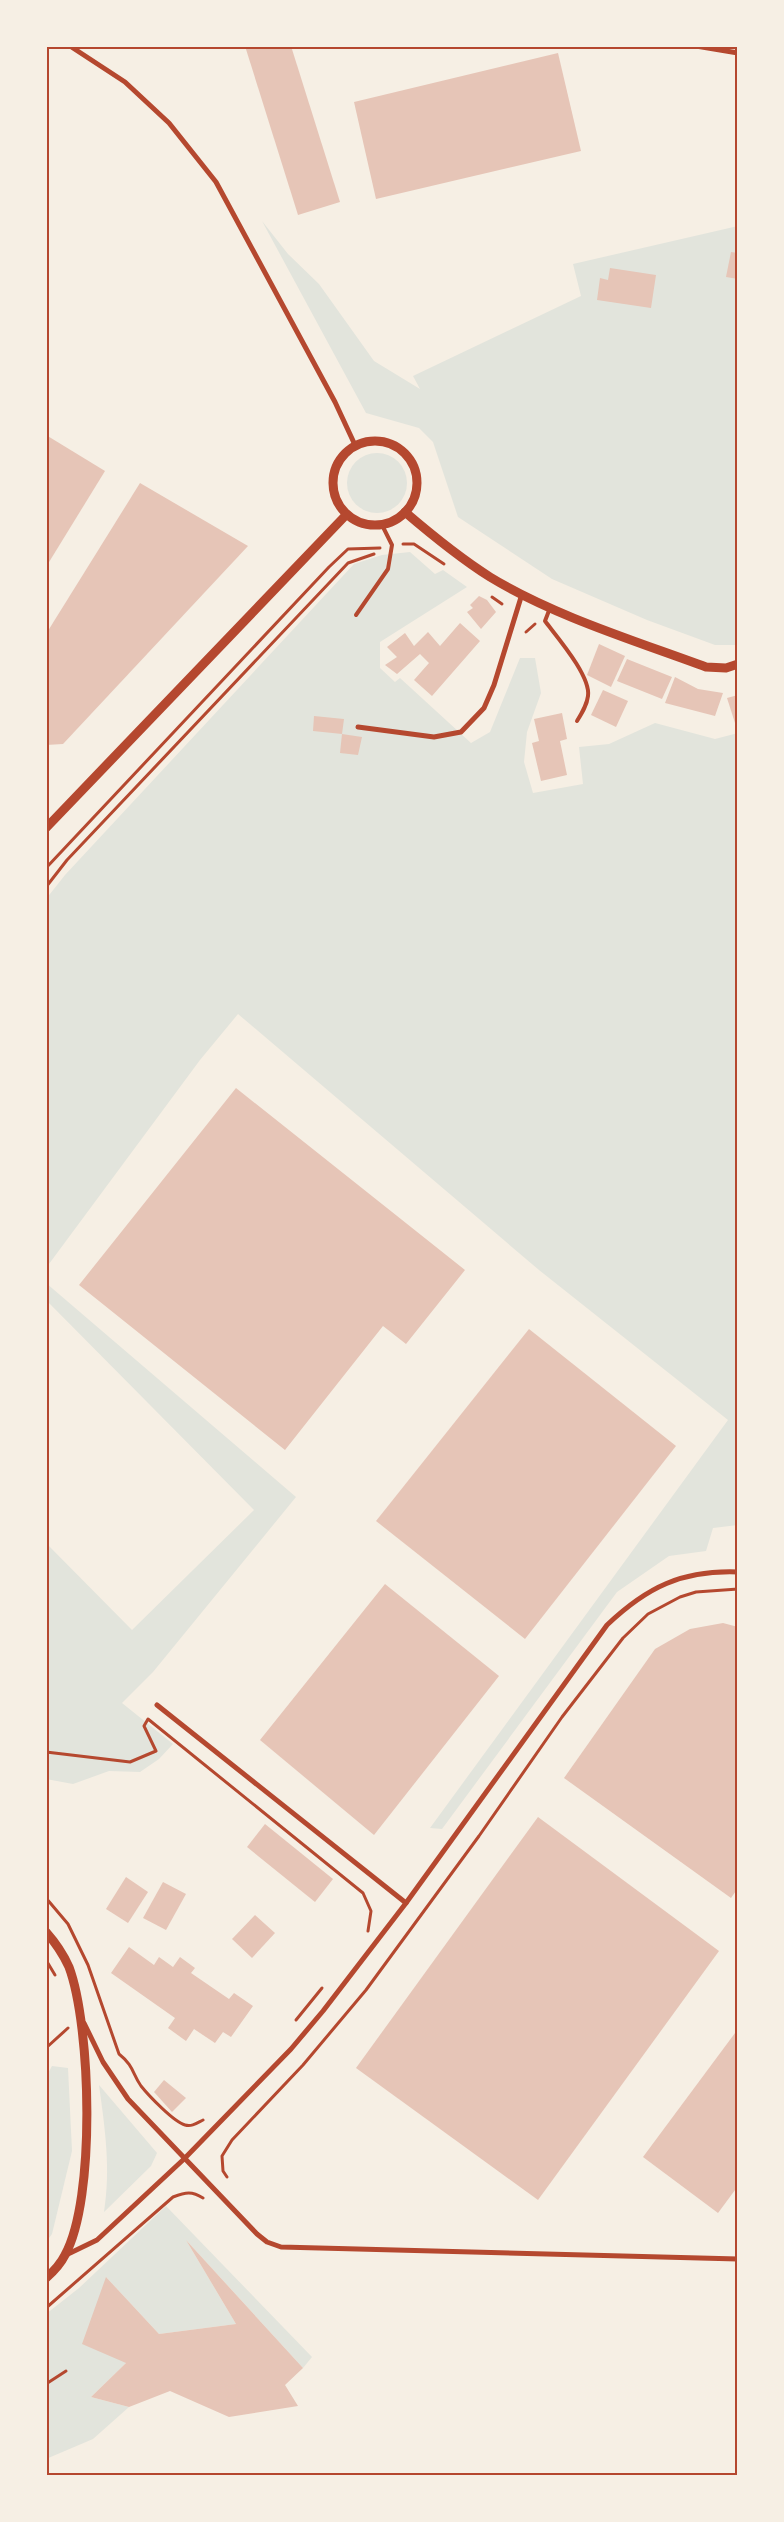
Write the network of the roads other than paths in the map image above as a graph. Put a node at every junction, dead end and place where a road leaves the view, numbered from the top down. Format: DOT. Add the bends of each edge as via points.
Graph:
graph roads {
  1 [pos="70,46"];
  2 [pos="696,46"];
  3 [pos="738,53"];
  4 [pos="355,445"];
  5 [pos="405,512"];
  6 [pos="346,515"];
  7 [pos="382,525"];
  8 [pos="522,594"];
  9 [pos="550,607"];
  10 [pos="356,615"];
  11 [pos="738,664"];
  12 [pos="576,721"];
  13 [pos="358,727"];
  14 [pos="48,822"];
  15 [pos="738,1572"];
  16 [pos="157,1705"];
  17 [pos="406,1903"];
  18 [pos="46,1932"];
  19 [pos="81,2016"];
  20 [pos="184,2159"];
  21 [pos="66,2255"];
  22 [pos="738,2259"];
  23 [pos="46,2278"];
  1 -- 4 [label="street" via="125,82 169,123 216,182"];
  2 -- 3 [label="street"];
  4 -- 5 [label="street" via="381,441 394,445 412,463 417,489"];
  4 -- 6 [label="street" via="338,461 332,484 334,495"];
  5 -- 7 [label="street" via="395,521"];
  5 -- 8 [label="street" via="454,554"];
  6 -- 7 [label="street" via="357,522"];
  6 -- 14 [label="street"];
  7 -- 10 [label="lane" via="392,545 388,569"];
  8 -- 9 [label="street"];
  8 -- 13 [label="street" via="484,708 461,732 434,737"];
  9 -- 11 [label="street" via="706,667 726,668"];
  9 -- 12 [label="lane" via="545,621 587,684 586,706"];
  15 -- 17 [label="street" via="715,1571 686,1576 660,1586 626,1606 607,1625"];
  16 -- 17 [label="street"];
  17 -- 20 [label="street" via="297,2041"];
  18 -- 19 [label="street" via="68,1966"];
  19 -- 20 [label="street" via="103,2062 128,2099"];
  19 -- 21 [label="street" via="86,2139 84,2183"];
  20 -- 21 [label="street" via="97,2240"];
  20 -- 22 [label="street" via="257,2234 281,2247"];
  21 -- 23 [label="street"];
}
